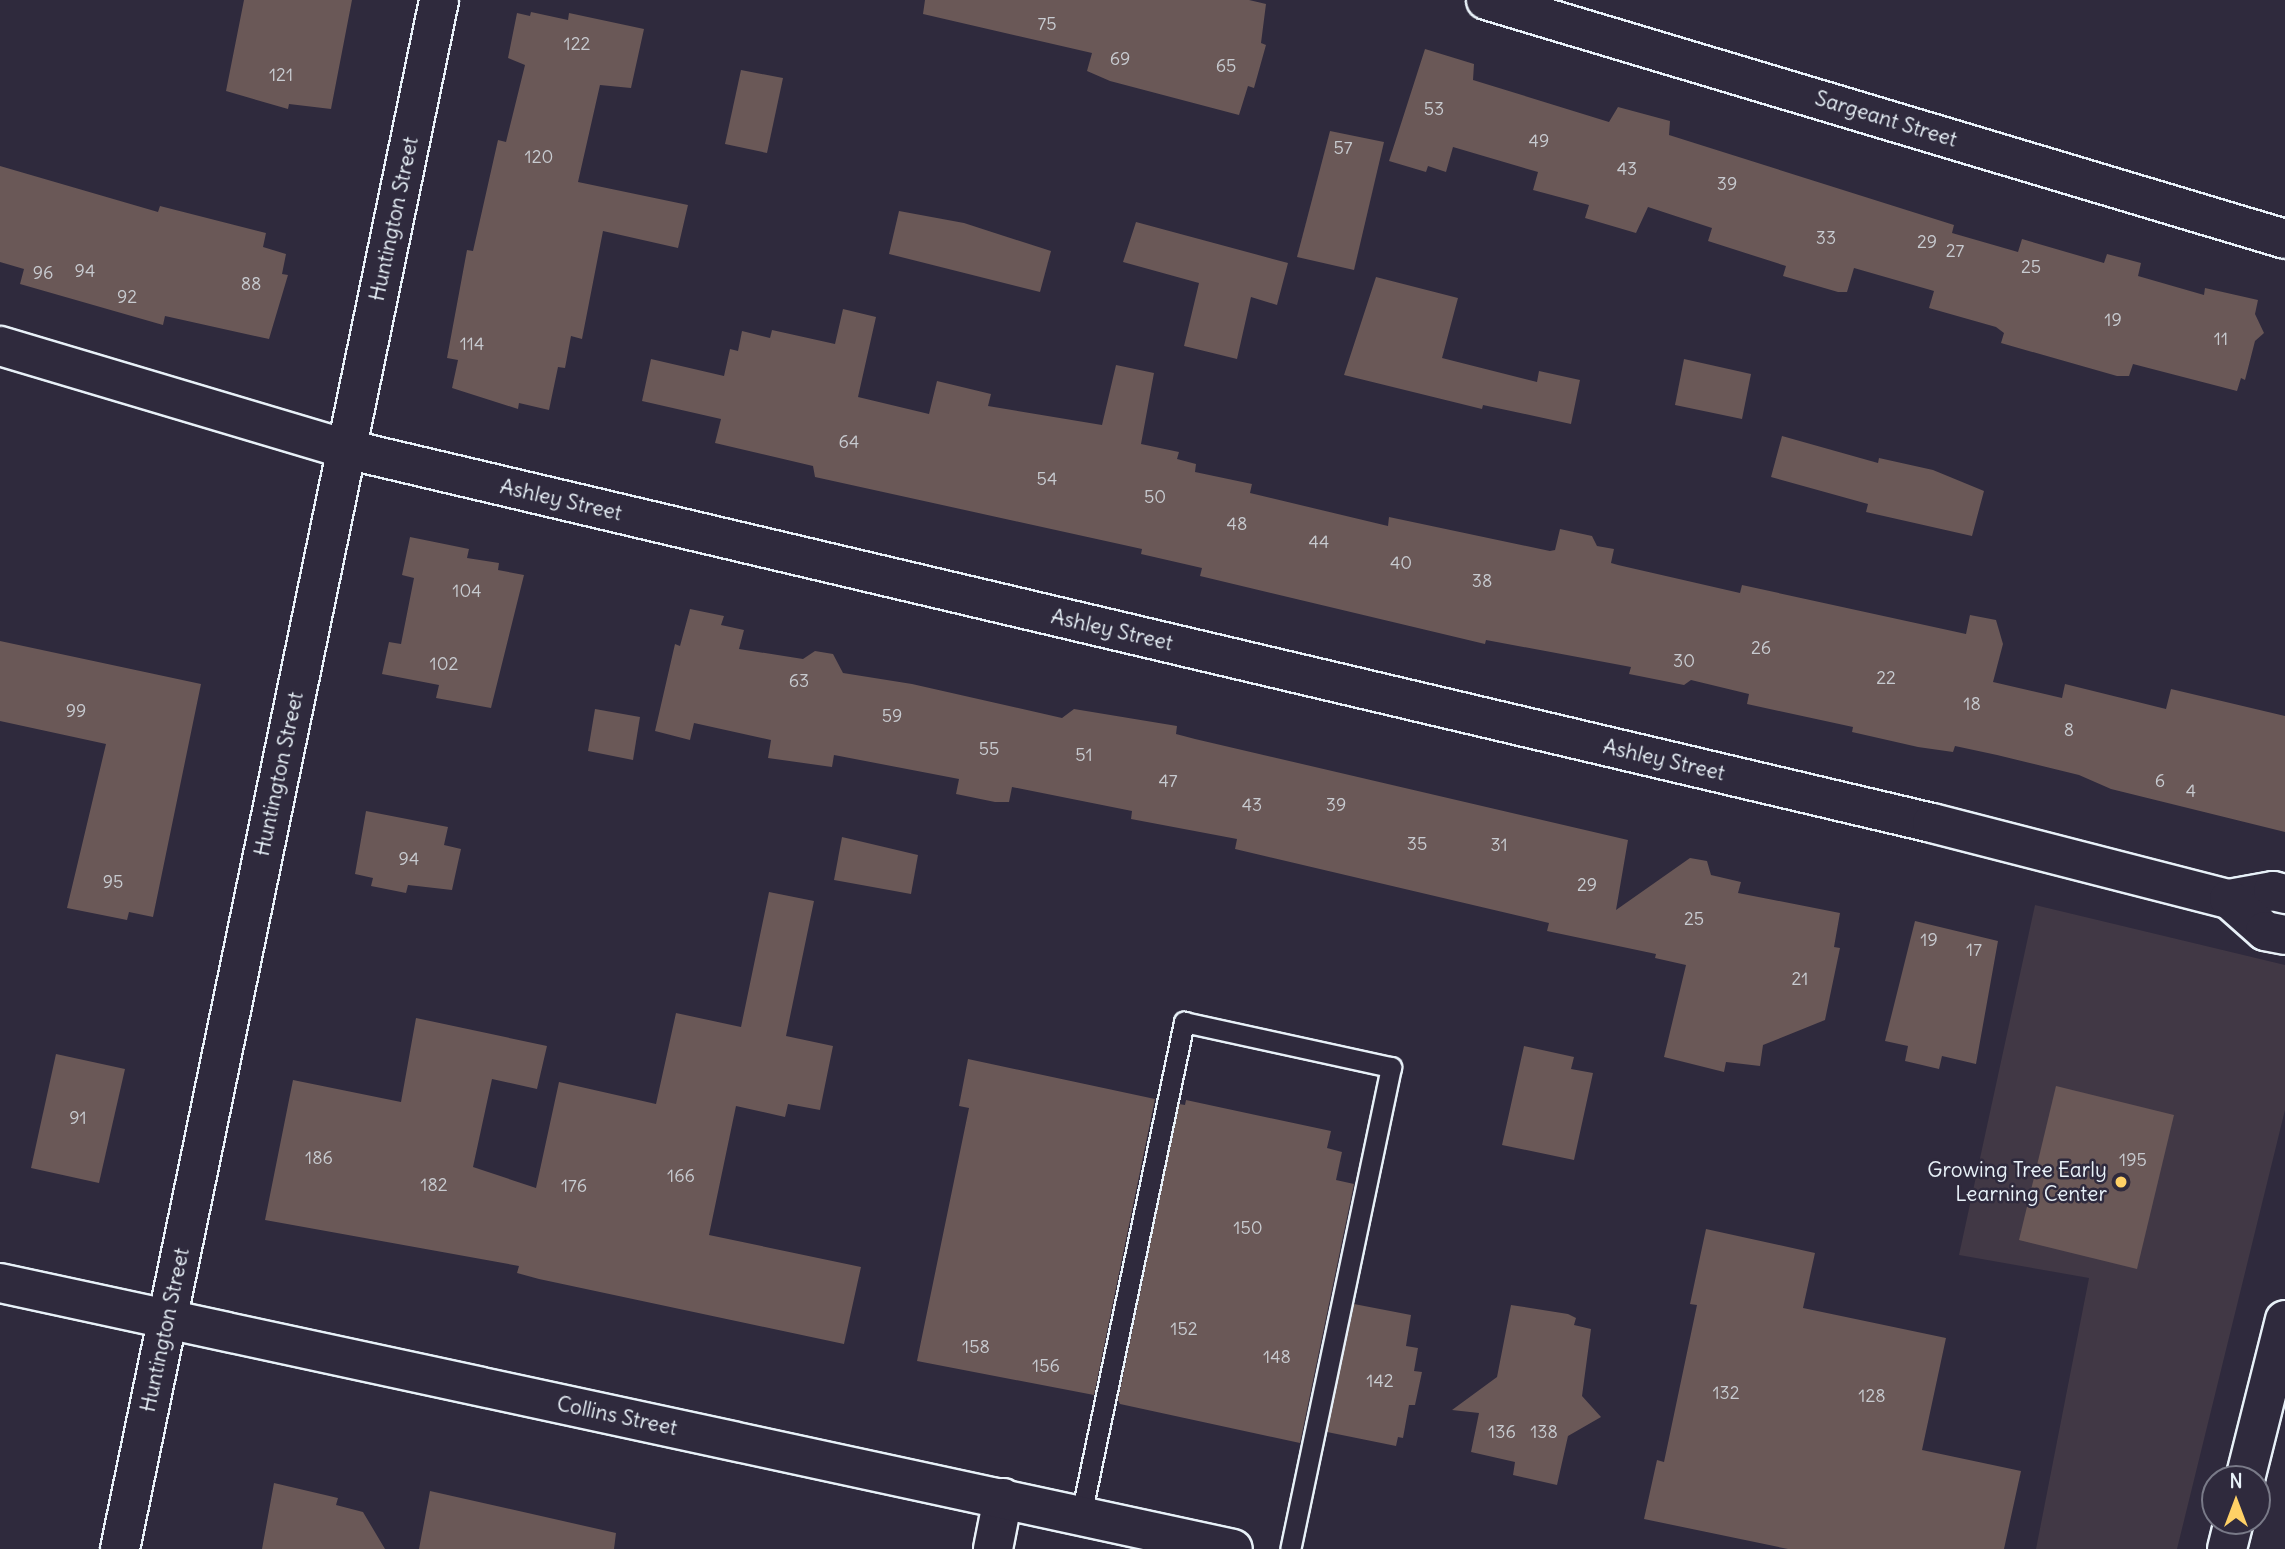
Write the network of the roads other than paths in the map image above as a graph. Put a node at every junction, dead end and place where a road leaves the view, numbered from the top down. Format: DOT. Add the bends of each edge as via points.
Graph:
graph roads {
  1 [pos="439,0"];
  2 [pos="1486,0"];
  3 [pos="2285,239"];
  4 [pos="0,345"];
  5 [pos="346,449"];
  6 [pos="2285,894"];
  7 [pos="2229,898"];
  8 [pos="2285,935"];
  9 [pos="0,1283"];
  10 [pos="167,1320"];
  11 [pos="2285,1320"];
  12 [pos="2249,1465"];
  13 [pos="1003,1498"];
  14 [pos="1081,1515"];
  15 [pos="120,1549"];
  16 [pos="993,1549"];
  17 [pos="1233,1549"];
  18 [pos="1290,1549"];
  1 -- 5 [label="street, Huntington Street"];
  2 -- 3 [label="street, Sargeant Street"];
  4 -- 5 [label="street, Ashley Street"];
  5 -- 7 [label="street, Ashley Street" via="1918,820"];
  5 -- 10 [label="street, Huntington Street"];
  6 -- 7 [label="street, Ashley Street" via="2273,891"];
  7 -- 8 [label="street, Ashley Street" via="2264,930"];
  9 -- 10 [label="street, Collins Street"];
  10 -- 13 [label="street, Collins Street"];
  10 -- 15 [label="street, Huntington Street"];
  11 -- 12 [label="street"];
  13 -- 14 [label="street, Collins Street"];
  13 -- 16 [label="street"];
  14 -- 17 [label="street, Collins Street"];
  14 -- 18 [label="lane" via="1184,1022 1391,1067"];
}
